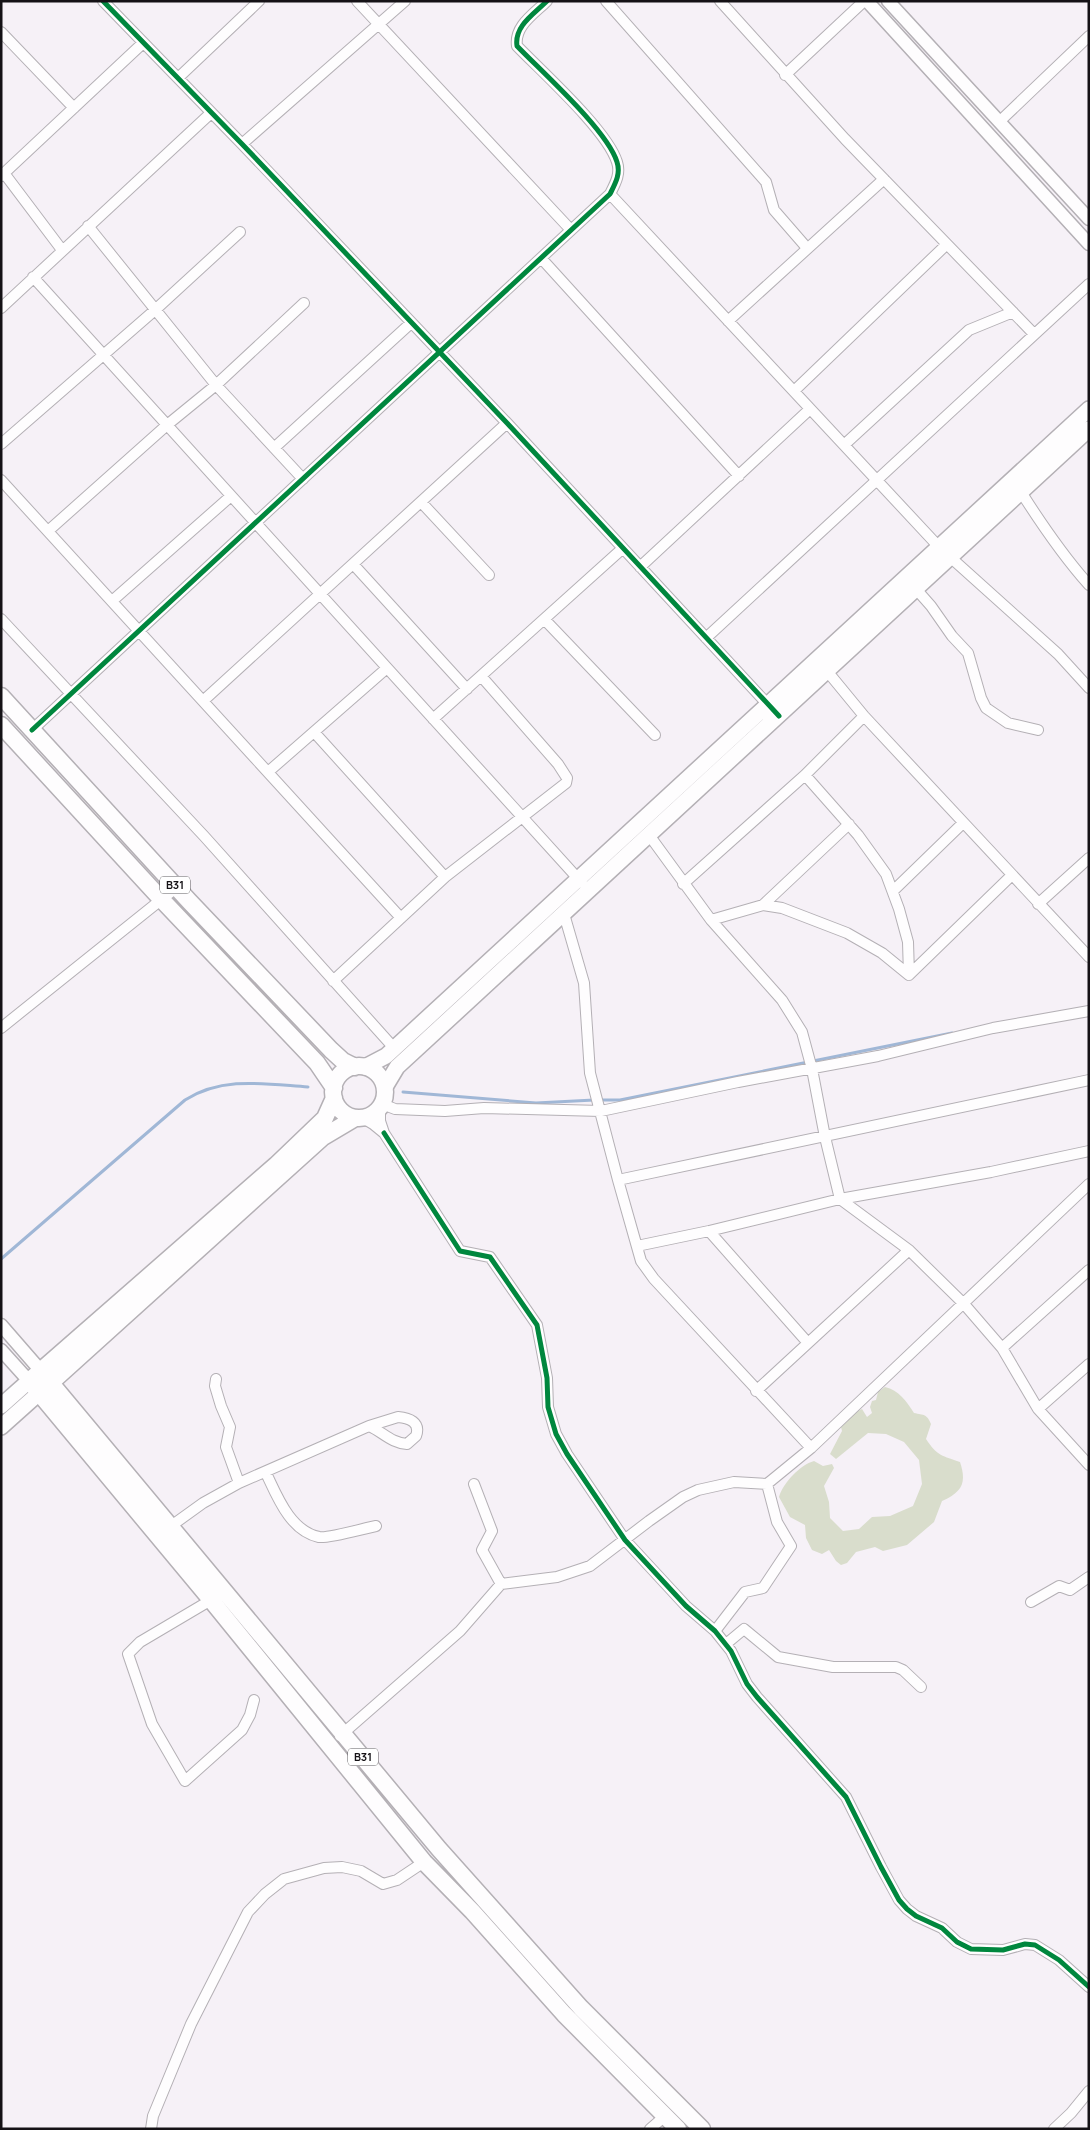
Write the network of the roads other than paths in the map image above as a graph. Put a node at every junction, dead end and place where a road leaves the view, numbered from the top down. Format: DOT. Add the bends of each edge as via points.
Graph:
graph roads {
  1 [pos="103,1"];
  2 [pos="258,1"];
  3 [pos="357,1"];
  4 [pos="405,1"];
  5 [pos="547,1"];
  6 [pos="606,1"];
  7 [pos="720,1"];
  8 [pos="865,1"];
  9 [pos="888,1"];
  10 [pos="379,24"];
  11 [pos="1,32"];
  12 [pos="1088,39"];
  13 [pos="144,43"];
  14 [pos="785,75"];
  15 [pos="178,78"];
  16 [pos="74,108"];
  17 [pos="211,113"];
  18 [pos="999,122"];
  19 [pos="986,132"];
  20 [pos="242,144"];
  21 [pos="3,174"];
  22 [pos="884,179"];
  23 [pos="610,194"];
  24 [pos="1089,220"];
  25 [pos="88,226"];
  26 [pos="571,230"];
  27 [pos="240,232"];
  28 [pos="1089,244"];
  29 [pos="946,245"];
  30 [pos="807,248"];
  31 [pos="62,250"];
  32 [pos="541,258"];
  33 [pos="34,277"];
  34 [pos="1089,284"];
  35 [pos="304,303"];
  36 [pos="1,308"];
  37 [pos="154,310"];
  38 [pos="1013,312"];
  39 [pos="728,321"];
  40 [pos="411,324"];
  41 [pos="1034,334"];
  42 [pos="439,353"];
  43 [pos="104,355"];
  44 [pos="216,385"];
  45 [pos="794,391"];
  46 [pos="810,409"];
  47 [pos="1089,409"];
  48 [pos="507,423"];
  49 [pos="167,425"];
  50 [pos="1089,430"];
  51 [pos="1,444"];
  52 [pos="844,446"];
  53 [pos="274,448"];
  54 [pos="739,476"];
  55 [pos="303,479"];
  56 [pos="1,480"];
  57 [pos="876,480"];
  58 [pos="1021,492"];
  59 [pos="231,496"];
  60 [pos="421,502"];
  61 [pos="256,523"];
  62 [pos="48,531"];
  63 [pos="939,547"];
  64 [pos="622,549"];
  65 [pos="950,557"];
  66 [pos="353,564"];
  67 [pos="640,567"];
  68 [pos="489,574"];
  69 [pos="1089,584"];
  70 [pos="916,588"];
  71 [pos="320,594"];
  72 [pos="112,601"];
  73 [pos="1,619"];
  74 [pos="544,619"];
  75 [pos="139,631"];
  76 [pos="706,638"];
  77 [pos="387,668"];
  78 [pos="827,671"];
  79 [pos="481,676"];
  80 [pos="1089,688"];
  81 [pos="467,689"];
  82 [pos="69,694"];
  83 [pos="1,696"];
  84 [pos="203,701"];
  85 [pos="768,705"];
  86 [pos="778,716"];
  87 [pos="864,716"];
  88 [pos="433,719"];
  89 [pos="1,725"];
  90 [pos="32,730"];
  91 [pos="1038,730"];
  92 [pos="314,732"];
  93 [pos="655,735"];
  94 [pos="268,772"];
  95 [pos="805,775"];
  96 [pos="670,794"];
  97 [pos="682,805"];
  98 [pos="522,817"];
  99 [pos="963,823"];
  100 [pos="848,824"];
  101 [pos="649,835"];
  102 [pos="1089,858"];
  103 [pos="1012,875"];
  104 [pos="445,877"];
  105 [pos="578,879"];
  106 [pos="683,884"];
  107 [pos="177,887"];
  108 [pos="589,890"];
  109 [pos="892,891"];
  110 [pos="162,900"];
  111 [pos="1038,904"];
  112 [pos="763,905"];
  113 [pos="564,914"];
  114 [pos="401,918"];
  115 [pos="710,920"];
  116 [pos="1089,957"];
  117 [pos="910,975"];
  118 [pos="333,981"];
  119 [pos="1089,1011"];
  120 [pos="1,1028"];
  121 [pos="394,1048"];
  122 [pos="360,1067"];
  123 [pos="812,1068"];
  124 [pos="1089,1080"];
  125 [pos="385,1087"];
  126 [pos="334,1093"];
  127 [pos="381,1106"];
  128 [pos="601,1111"];
  129 [pos="359,1118"];
  130 [pos="384,1133"];
  131 [pos="825,1137"];
  132 [pos="1089,1151"];
  133 [pos="618,1180"];
  134 [pos="1089,1184"];
  135 [pos="840,1199"];
  136 [pos="709,1231"];
  137 [pos="637,1246"];
  138 [pos="909,1250"];
  139 [pos="1089,1270"];
  140 [pos="964,1304"];
  141 [pos="1,1325"];
  142 [pos="808,1344"];
  143 [pos="1002,1348"];
  144 [pos="1,1350"];
  145 [pos="1089,1364"];
  146 [pos="216,1378"];
  147 [pos="40,1382"];
  148 [pos="756,1391"];
  149 [pos="1,1406"];
  150 [pos="1038,1409"];
  151 [pos="369,1426"];
  152 [pos="1,1427"];
  153 [pos="811,1448"];
  154 [pos="1089,1464"];
  155 [pos="266,1473"];
  156 [pos="239,1483"];
  157 [pos="474,1484"];
  158 [pos="767,1484"];
  159 [pos="171,1526"];
  160 [pos="376,1526"];
  161 [pos="625,1540"];
  162 [pos="1089,1576"];
  163 [pos="501,1584"];
  164 [pos="211,1600"];
  165 [pos="1031,1602"];
  166 [pos="715,1631"];
  167 [pos="726,1644"];
  168 [pos="921,1687"];
  169 [pos="254,1700"];
  170 [pos="344,1733"];
  171 [pos="329,1745"];
  172 [pos="424,1862"];
  173 [pos="1089,1987"];
  174 [pos="646,2084"];
  175 [pos="1089,2091"];
  176 [pos="665,2116"];
  177 [pos="151,2129"];
  178 [pos="650,2129"];
  179 [pos="678,2129"];
  180 [pos="702,2129"];
  181 [pos="1054,2129"];
  1 -- 13 [label="street"];
  2 -- 15 [label="street"];
  3 -- 10 [label="street"];
  4 -- 10 [label="street"];
  5 -- 23 [label="street" via="519,30 517,46 610,145 618,163 619,176"];
  6 -- 30 [label="street" via="766,182 774,210"];
  7 -- 14 [label="street"];
  8 -- 14 [label="street"];
  8 -- 19 [label="street"];
  9 -- 18 [label="street"];
  10 -- 20 [label="street"];
  10 -- 26 [label="street"];
  11 -- 16 [label="street"];
  12 -- 18 [label="street"];
  13 -- 15 [label="street"];
  13 -- 16 [label="street"];
  14 -- 22 [label="street"];
  15 -- 17 [label="street"];
  16 -- 21 [label="street"];
  17 -- 20 [label="street"];
  17 -- 25 [label="street"];
  18 -- 19 [label="street"];
  18 -- 24 [label="street"];
  19 -- 28 [label="street"];
  20 -- 40 [label="street"];
  21 -- 31 [label="street"];
  22 -- 29 [label="street"];
  22 -- 30 [label="street"];
  23 -- 26 [label="street"];
  23 -- 39 [label="street"];
  25 -- 31 [label="street"];
  25 -- 37 [label="street"];
  26 -- 32 [label="street"];
  27 -- 37 [label="street"];
  29 -- 38 [label="street"];
  29 -- 45 [label="street"];
  30 -- 39 [label="street"];
  31 -- 33 [label="street"];
  32 -- 42 [label="street"];
  32 -- 54 [label="street"];
  33 -- 36 [label="street"];
  33 -- 43 [label="street"];
  34 -- 41 [label="street"];
  35 -- 44 [label="street"];
  37 -- 43 [label="street"];
  37 -- 44 [label="street"];
  38 -- 41 [label="street"];
  38 -- 52 [label="street" via="969,330"];
  39 -- 45 [label="street"];
  40 -- 42 [label="street"];
  40 -- 53 [label="street"];
  41 -- 57 [label="street"];
  42 -- 48 [label="street"];
  42 -- 55 [label="street"];
  43 -- 49 [label="street"];
  43 -- 51 [label="street"];
  44 -- 49 [label="street"];
  44 -- 53 [label="street"];
  45 -- 46 [label="street"];
  46 -- 52 [label="street"];
  46 -- 54 [label="street"];
  47 -- 63 [label="main road"];
  48 -- 60 [label="street"];
  48 -- 64 [label="street"];
  49 -- 59 [label="street"];
  49 -- 62 [label="street"];
  50 -- 58 [label="main road"];
  52 -- 57 [label="street"];
  53 -- 55 [label="street"];
  54 -- 67 [label="street"];
  55 -- 61 [label="street"];
  56 -- 62 [label="street"];
  57 -- 63 [label="street"];
  57 -- 76 [label="street"];
  58 -- 65 [label="main road"];
  58 -- 69 [label="street" via="1070,564"];
  59 -- 61 [label="street"];
  59 -- 72 [label="street"];
  60 -- 66 [label="street"];
  60 -- 68 [label="street"];
  61 -- 71 [label="street"];
  61 -- 75 [label="street"];
  62 -- 72 [label="street"];
  63 -- 65 [label="street"];
  63 -- 85 [label="main road"];
  64 -- 67 [label="street"];
  64 -- 74 [label="street"];
  65 -- 70 [label="main road"];
  65 -- 80 [label="street" via="1058,654"];
  66 -- 71 [label="street"];
  66 -- 81 [label="street"];
  67 -- 76 [label="street"];
  70 -- 78 [label="main road"];
  70 -- 91 [label="street" via="968,653 986,708 1008,723"];
  71 -- 77 [label="street"];
  71 -- 84 [label="street"];
  72 -- 75 [label="street"];
  73 -- 82 [label="street"];
  74 -- 79 [label="street"];
  74 -- 93 [label="street"];
  75 -- 82 [label="street"];
  75 -- 84 [label="street"];
  76 -- 85 [label="street"];
  77 -- 88 [label="street"];
  77 -- 92 [label="street"];
  78 -- 86 [label="main road"];
  78 -- 87 [label="street"];
  79 -- 81 [label="street"];
  79 -- 98 [label="street" via="567,778 566,783"];
  81 -- 88 [label="street"];
  82 -- 90 [label="street"];
  82 -- 118 [label="street" via="204,836"];
  83 -- 90 [label="main road, B31"];
  84 -- 94 [label="street"];
  85 -- 86 [label="street"];
  85 -- 96 [label="main road"];
  86 -- 97 [label="main road"];
  87 -- 95 [label="street"];
  87 -- 99 [label="street"];
  88 -- 98 [label="street"];
  89 -- 110 [label="main road, B31"];
  90 -- 107 [label="main road, B31"];
  92 -- 94 [label="street"];
  92 -- 104 [label="street"];
  94 -- 114 [label="street"];
  95 -- 100 [label="street"];
  95 -- 106 [label="street"];
  96 -- 97 [label="main road"];
  96 -- 105 [label="main road"];
  97 -- 101 [label="main road"];
  98 -- 104 [label="street"];
  98 -- 105 [label="street"];
  99 -- 103 [label="street"];
  99 -- 109 [label="street"];
  100 -- 109 [label="street" via="886,874"];
  100 -- 112 [label="street"];
  101 -- 106 [label="street"];
  101 -- 108 [label="main road"];
  102 -- 111 [label="street"];
  103 -- 111 [label="street"];
  103 -- 117 [label="street"];
  104 -- 114 [label="street"];
  105 -- 108 [label="street"];
  105 -- 121 [label="main road"];
  106 -- 115 [label="street"];
  107 -- 110 [label="street"];
  107 -- 122 [label="main road, B31" via="331,1050 343,1061"];
  108 -- 113 [label="main road"];
  109 -- 117 [label="street" via="908,942"];
  110 -- 120 [label="street"];
  110 -- 126 [label="main road, B31" via="317,1063"];
  111 -- 116 [label="street"];
  112 -- 115 [label="street"];
  112 -- 117 [label="street" via="782,908 847,933 882,953"];
  113 -- 125 [label="main road" via="397,1068"];
  113 -- 128 [label="street" via="584,983 590,1073"];
  114 -- 118 [label="street"];
  115 -- 123 [label="street" via="782,1000 802,1032"];
  118 -- 121 [label="street"];
  119 -- 123 [label="street" via="993,1028 878,1056"];
  121 -- 122 [label="main road" via="375,1064"];
  122 -- 125 [label="main road" via="378,1074"];
  122 -- 126 [label="main road" via="341,1074"];
  123 -- 128 [label="street"];
  123 -- 131 [label="street"];
  124 -- 131 [label="street"];
  125 -- 127 [label="main road"];
  126 -- 129 [label="main road" via="341,1111"];
  126 -- 147 [label="main road" via="325,1118"];
  127 -- 128 [label="street" via="412,1110"];
  127 -- 129 [label="main road" via="375,1113"];
  127 -- 130 [label="street" via="380,1121"];
  128 -- 133 [label="street"];
  129 -- 130 [label="street"];
  129 -- 147 [label="main road" via="323,1137"];
  130 -- 161 [label="street" via="460,1251 490,1257 537,1325 547,1378 548,1407 556,1434"];
  131 -- 133 [label="street"];
  131 -- 135 [label="street"];
  132 -- 135 [label="street"];
  133 -- 137 [label="street"];
  134 -- 140 [label="street"];
  135 -- 136 [label="street"];
  135 -- 138 [label="street"];
  136 -- 137 [label="street"];
  136 -- 142 [label="street"];
  137 -- 148 [label="street" via="641,1261 654,1279"];
  138 -- 140 [label="street"];
  138 -- 142 [label="street"];
  139 -- 143 [label="street"];
  140 -- 143 [label="street"];
  140 -- 153 [label="street"];
  141 -- 147 [label="street"];
  142 -- 148 [label="street"];
  143 -- 150 [label="street"];
  144 -- 147 [label="street"];
  145 -- 150 [label="street"];
  146 -- 156 [label="street" via="215,1386 230,1427 226,1447"];
  147 -- 149 [label="main road"];
  147 -- 152 [label="main road"];
  147 -- 159 [label="main road, B31"];
  147 -- 164 [label="main road, B31"];
  148 -- 153 [label="street"];
  150 -- 154 [label="street"];
  151 -- 155 [label="street"];
  153 -- 158 [label="street"];
  155 -- 156 [label="street"];
  155 -- 160 [label="street" via="282,1508 303,1530 320,1538"];
  156 -- 159 [label="street" via="202,1503"];
  157 -- 163 [label="street" via="492,1531 482,1550"];
  158 -- 161 [label="street" via="734,1482 698,1490 683,1497"];
  158 -- 166 [label="street" via="777,1522 791,1546 763,1588 745,1592"];
  159 -- 170 [label="main road, B31"];
  161 -- 163 [label="street" via="590,1566 557,1576"];
  161 -- 166 [label="street" via="686,1606"];
  162 -- 165 [label="street" via="1070,1590 1060,1586"];
  163 -- 170 [label="street" via="460,1631"];
  164 -- 169 [label="street" via="140,1642 128,1654 152,1724 185,1781 242,1730"];
  164 -- 171 [label="main road, B31"];
  166 -- 167 [label="street"];
  167 -- 168 [label="street" via="744,1629 778,1657 832,1667 896,1667"];
  167 -- 173 [label="street" via="757,1697 846,1797 890,1884 907,1909 971,1949 1002,1950 1025,1944 1047,1950"];
  170 -- 171 [label="street"];
  170 -- 174 [label="main road, B31" via="439,1849"];
  171 -- 172 [label="main road, B31"];
  172 -- 174 [label="main road, B31" via="564,2014"];
  172 -- 177 [label="street" via="390,1883 383,1884 361,1872 342,1867 324,1868 284,1879 265,1894 248,1912 191,2024 153,2116"];
  174 -- 176 [label="main road, B31"];
  174 -- 180 [label="main road, B31"];
  175 -- 181 [label="street"];
  176 -- 178 [label="street"];
  176 -- 179 [label="main road, B31"];
}
